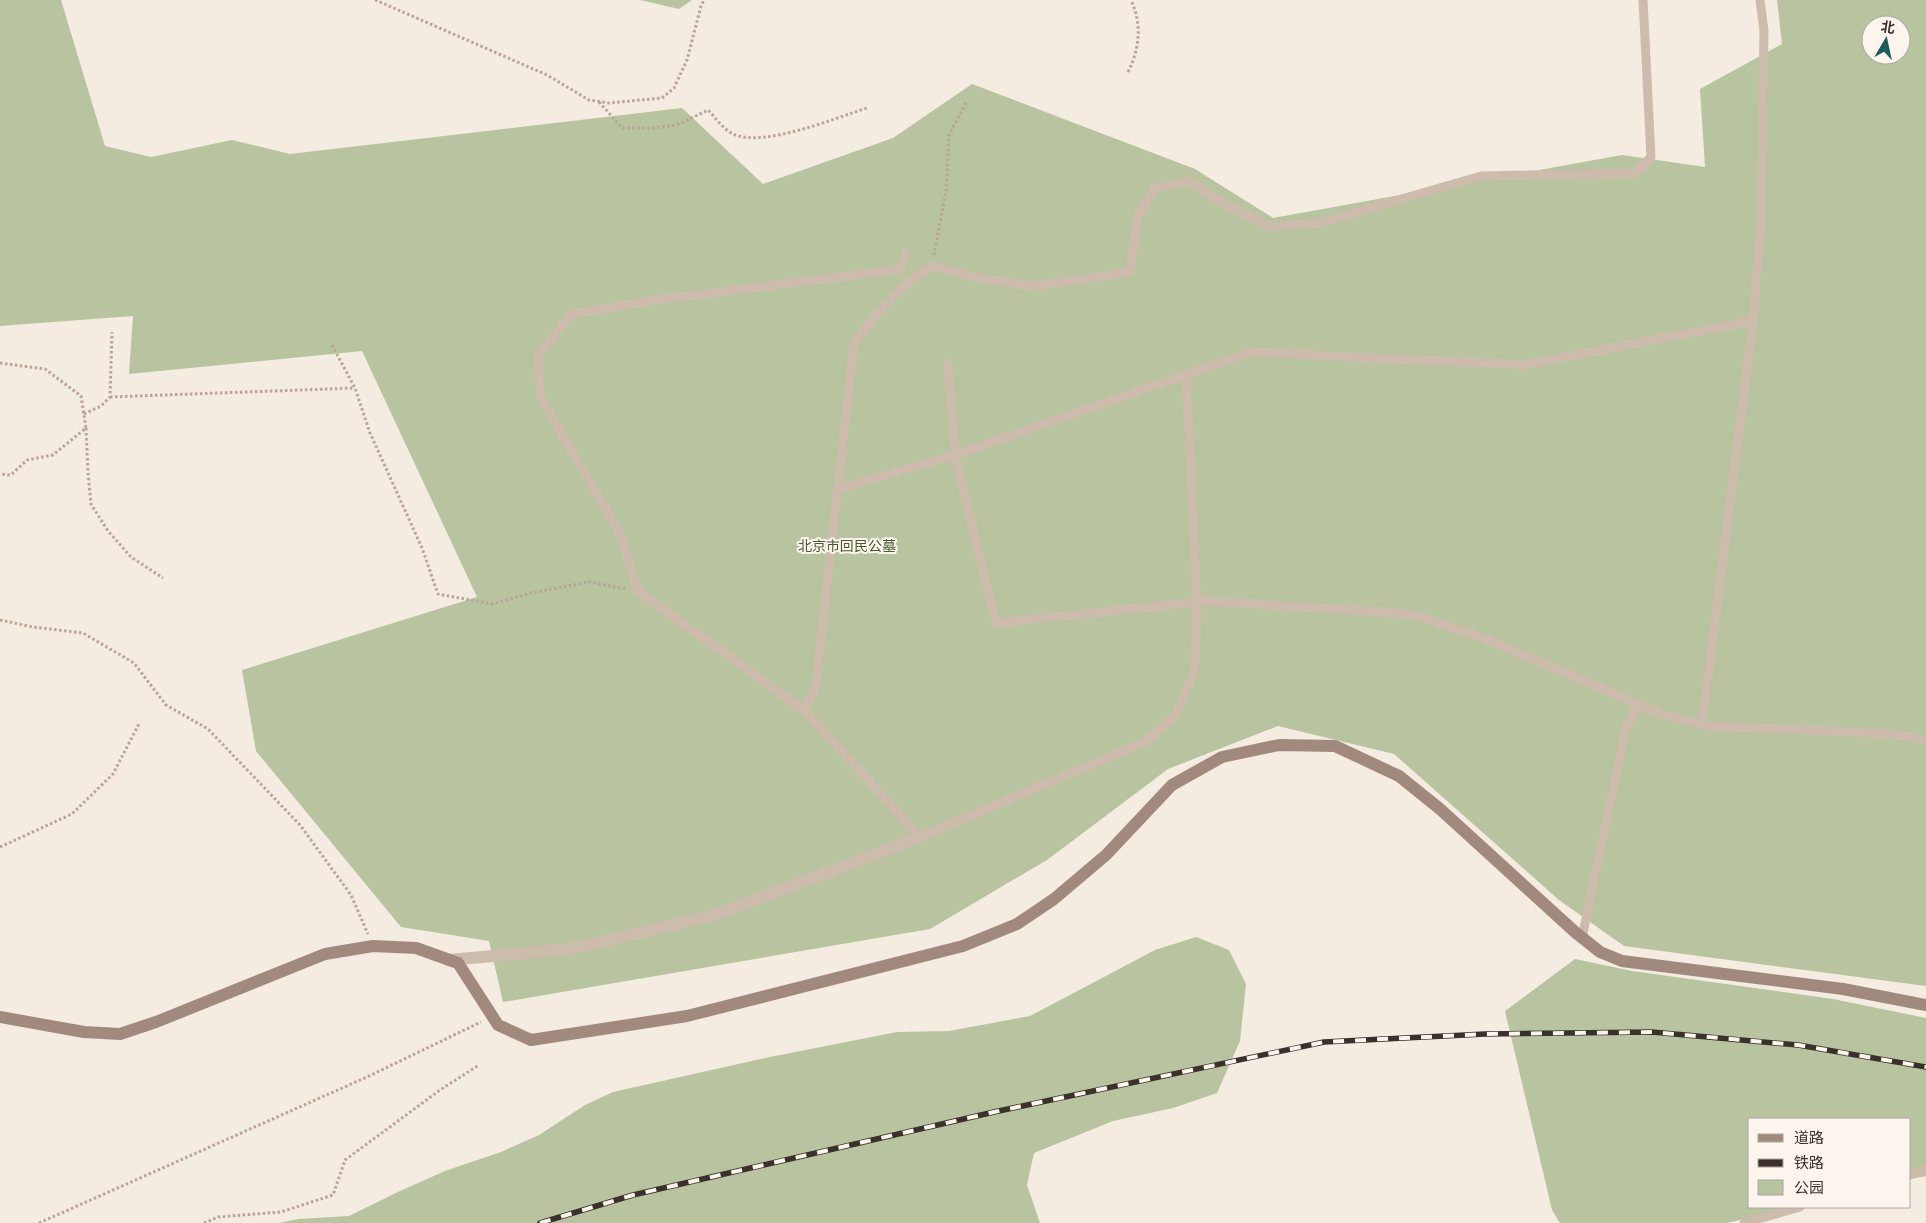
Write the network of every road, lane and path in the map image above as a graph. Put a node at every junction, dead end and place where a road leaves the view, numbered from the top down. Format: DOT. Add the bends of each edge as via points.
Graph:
graph roads {
  1 [pos="375,0"];
  2 [pos="704,0"];
  3 [pos="1131,0"];
  4 [pos="1643,0"];
  5 [pos="1760,0"];
  6 [pos="1128,72"];
  7 [pos="598,101"];
  8 [pos="967,101"];
  9 [pos="867,108"];
  10 [pos="906,253"];
  11 [pos="932,266"];
  12 [pos="1753,322"];
  13 [pos="112,332"];
  14 [pos="332,345"];
  15 [pos="0,363"];
  16 [pos="948,363"];
  17 [pos="1186,374"];
  18 [pos="356,388"];
  19 [pos="110,397"];
  20 [pos="84,414"];
  21 [pos="86,428"];
  22 [pos="956,455"];
  23 [pos="0,474"];
  24 [pos="838,489"];
  25 [pos="163,578"];
  26 [pos="638,591"];
  27 [pos="1197,602"];
  28 [pos="0,620"];
  29 [pos="1638,704"];
  30 [pos="805,711"];
  31 [pos="140,722"];
  32 [pos="1702,724"];
  33 [pos="1926,740"];
  34 [pos="920,837"];
  35 [pos="0,847"];
  36 [pos="1582,938"];
  37 [pos="374,946"];
  38 [pos="448,960"];
  39 [pos="1926,1005"];
  40 [pos="493,1016"];
  41 [pos="0,1017"];
  42 [pos="479,1065"];
  43 [pos="1926,1170"];
  44 [pos="1911,1175"];
  45 [pos="1796,1208"];
  46 [pos="39,1223"];
  47 [pos="204,1223"];
  48 [pos="1744,1223"];
  1 -- 7 [label="path" via="547,76 589,100"];
  2 -- 7 [label="path" via="687,60 674,88 662,98 609,103"];
  3 -- 6 [label="path" via="1137,12 1140,33"];
  4 -- 11 [label="lane" via="1651,157 1635,173 1481,176 1319,223 1270,227 1219,201 1189,181 1155,188 1138,216 1130,272 1035,286 982,280"];
  5 -- 12 [label="lane" via="1764,30 1761,224"];
  7 -- 9 [label="path" via="622,128 677,125 708,110 732,134 753,139 778,135"];
  8 -- 11 [label="path" via="949,135 946,191"];
  10 -- 26 [label="lane" via="900,269 572,314 538,355 540,396 620,534"];
  11 -- 24 [label="lane" via="917,275 866,325 854,344"];
  12 -- 17 [label="lane" via="1523,365 1251,352"];
  12 -- 32 [label="lane"];
  13 -- 19 [label="path"];
  14 -- 18 [label="path"];
  15 -- 20 [label="path" via="45,369 81,396"];
  16 -- 22 [label="lane"];
  17 -- 22 [label="lane"];
  17 -- 27 [label="lane"];
  18 -- 19 [label="path"];
  18 -- 26 [label="path" via="370,433 422,548 438,594 492,604 589,582"];
  19 -- 20 [label="path" via="101,406"];
  20 -- 21 [label="path"];
  21 -- 23 [label="path" via="53,455 27,460 11,475"];
  21 -- 25 [label="path" via="91,504 132,557"];
  22 -- 24 [label="lane"];
  22 -- 27 [label="lane" via="996,623"];
  24 -- 30 [label="lane" via="816,686"];
  26 -- 30 [label="lane"];
  27 -- 29 [label="lane" via="1412,614 1491,641"];
  27 -- 34 [label="lane" via="1195,670 1175,716 1145,742"];
  28 -- 37 [label="path" via="83,633 134,663 166,705 208,729 300,825 352,895"];
  29 -- 32 [label="lane" via="1661,714"];
  29 -- 36 [label="lane" via="1625,731"];
  30 -- 34 [label="lane"];
  31 -- 35 [label="path" via="114,774 72,814"];
  32 -- 33 [label="lane" via="1896,734"];
  34 -- 38 [label="street" via="715,915 570,949"];
  36 -- 39 [label="street" via="1600,952 1622,961 1843,989"];
  36 -- 40 [label="street" via="1399,776 1336,746 1279,744 1222,757 1172,785 1106,855 1054,900 1017,924 963,946 687,1016 530,1040 498,1024"];
  37 -- 38 [label="street" via="416,948"];
  37 -- 41 [label="street" via="325,954 120,1034 84,1032"];
  38 -- 40 [label="street" via="458,963"];
  40 -- 46 [label="path" via="367,1077"];
  42 -- 47 [label="path" via="345,1160 333,1195 281,1212 218,1217"];
  43 -- 44 [label="lane"];
  45 -- 48 [label="lane"];
}
